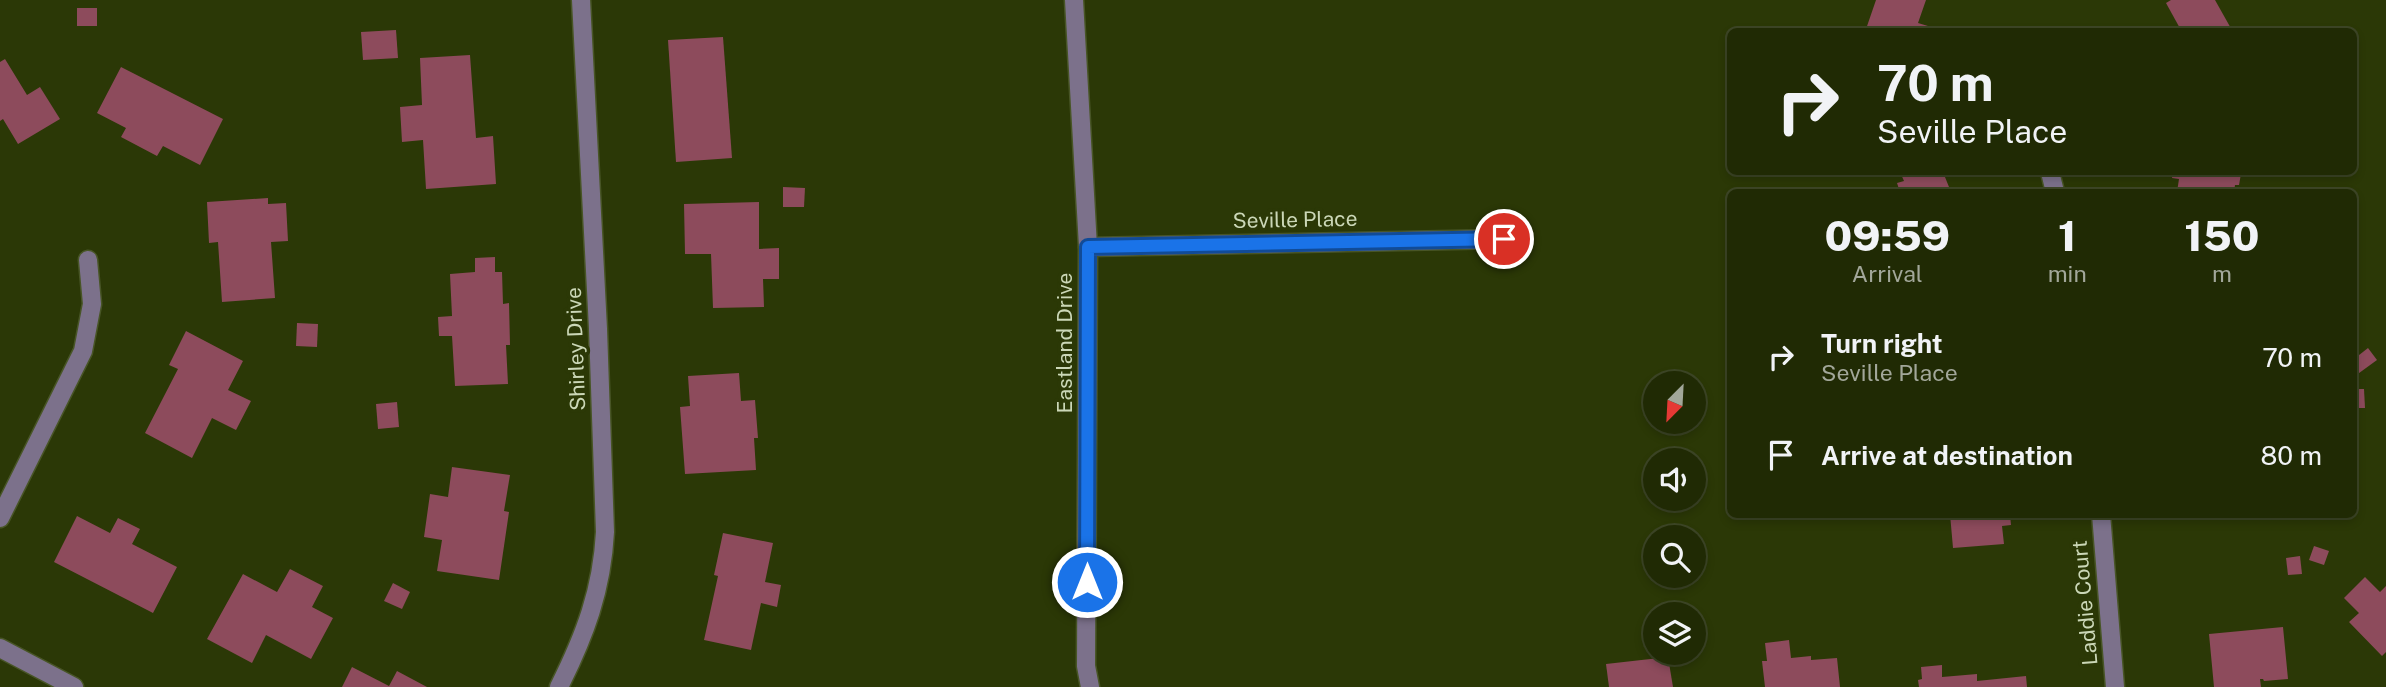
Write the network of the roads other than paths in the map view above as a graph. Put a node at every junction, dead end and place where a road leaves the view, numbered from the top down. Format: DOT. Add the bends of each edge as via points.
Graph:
graph roads {
  1 [pos="581,0"];
  2 [pos="1074,0"];
  3 [pos="1504,239"];
  4 [pos="1088,247"];
  5 [pos="88,260"];
  6 [pos="0,518"];
  7 [pos="2101,518"];
  8 [pos="0,648"];
  9 [pos="74,687"];
  10 [pos="559,687"];
  11 [pos="1090,687"];
  12 [pos="2115,687"];
  1 -- 10 [label="street, Shirley Drive" via="605,532 595,603"];
  2 -- 4 [label="street, Eastland Drive"];
  3 -- 4 [label="street, Seville Place"];
  4 -- 11 [label="street, Eastland Drive" via="1086,666"];
  5 -- 6 [label="street" via="92,304 83,351"];
  7 -- 12 [label="street, Laddie Court"];
  8 -- 9 [label="street"];
}
